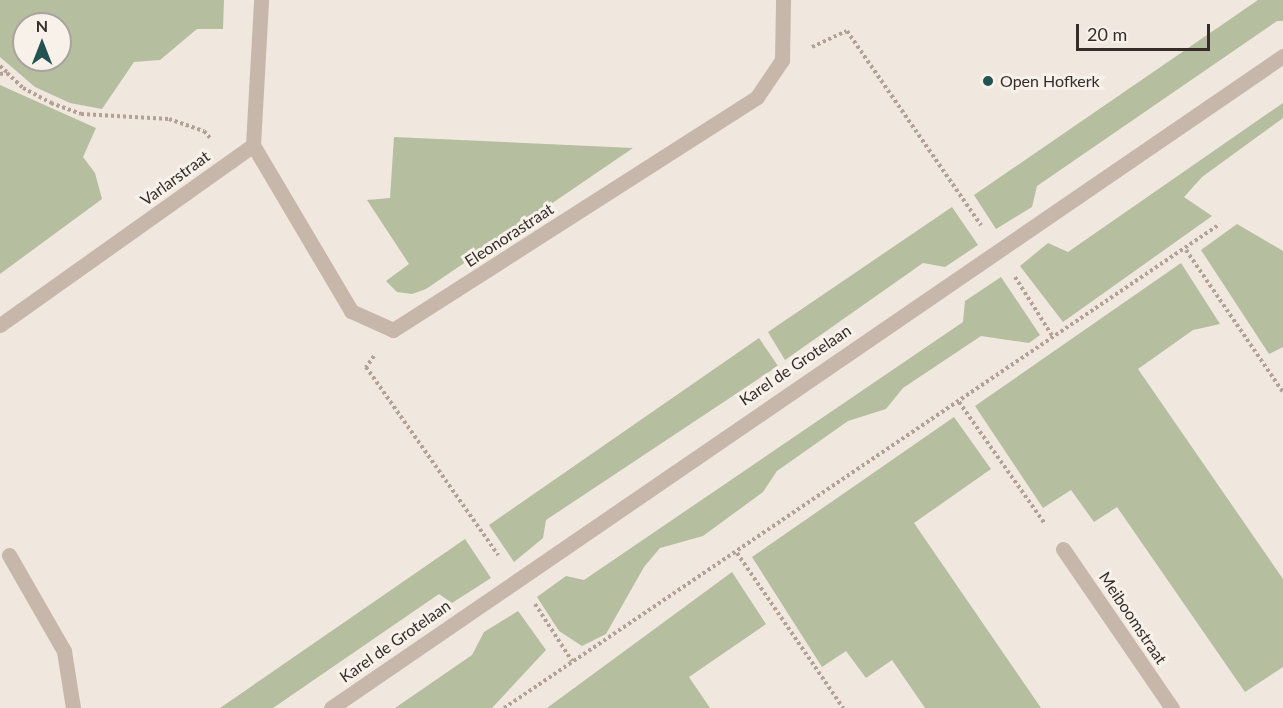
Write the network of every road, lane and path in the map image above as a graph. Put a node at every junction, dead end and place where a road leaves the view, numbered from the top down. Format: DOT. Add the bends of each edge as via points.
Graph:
graph roads {
  1 [pos="261,0"];
  2 [pos="783,0"];
  3 [pos="1283,56"];
  4 [pos="782,60"];
  5 [pos="0,66"];
  6 [pos="7,73"];
  7 [pos="0,74"];
  8 [pos="253,145"];
  9 [pos="231,159"];
  10 [pos="1220,225"];
  11 [pos="997,248"];
  12 [pos="1186,250"];
  13 [pos="0,325"];
  14 [pos="393,330"];
  15 [pos="1053,337"];
  16 [pos="1283,392"];
  17 [pos="959,402"];
  18 [pos="1063,549"];
  19 [pos="738,554"];
  20 [pos="9,555"];
  21 [pos="517,578"];
  22 [pos="572,661"];
  23 [pos="73,708"];
  24 [pos="331,708"];
  25 [pos="504,708"];
  26 [pos="843,708"];
  27 [pos="1172,708"];
  1 -- 8 [label="street"];
  2 -- 4 [label="street"];
  3 -- 11 [label="street, Karel de Grotelaan"];
  4 -- 11 [label="path" via="847,31"];
  4 -- 14 [label="street, Eleonorastraat" via="758,97"];
  5 -- 6 [label="path"];
  6 -- 7 [label="path"];
  6 -- 9 [label="path" via="23,88 81,114 169,119 204,131"];
  8 -- 9 [label="street, Varlarstraat"];
  8 -- 14 [label="street" via="351,311"];
  9 -- 13 [label="street, Varlarstraat"];
  10 -- 12 [label="path"];
  11 -- 15 [label="path"];
  11 -- 21 [label="street, Karel de Grotelaan"];
  12 -- 15 [label="path"];
  12 -- 16 [label="path"];
  14 -- 21 [label="path" via="366,367 473,524"];
  15 -- 17 [label="path"];
  17 -- 18 [label="path"];
  17 -- 19 [label="path"];
  18 -- 27 [label="street, Meiboomstraat"];
  19 -- 22 [label="path"];
  19 -- 26 [label="path"];
  20 -- 23 [label="street" via="64,651"];
  21 -- 22 [label="path"];
  21 -- 24 [label="street, Karel de Grotelaan"];
  22 -- 25 [label="path"];
}
